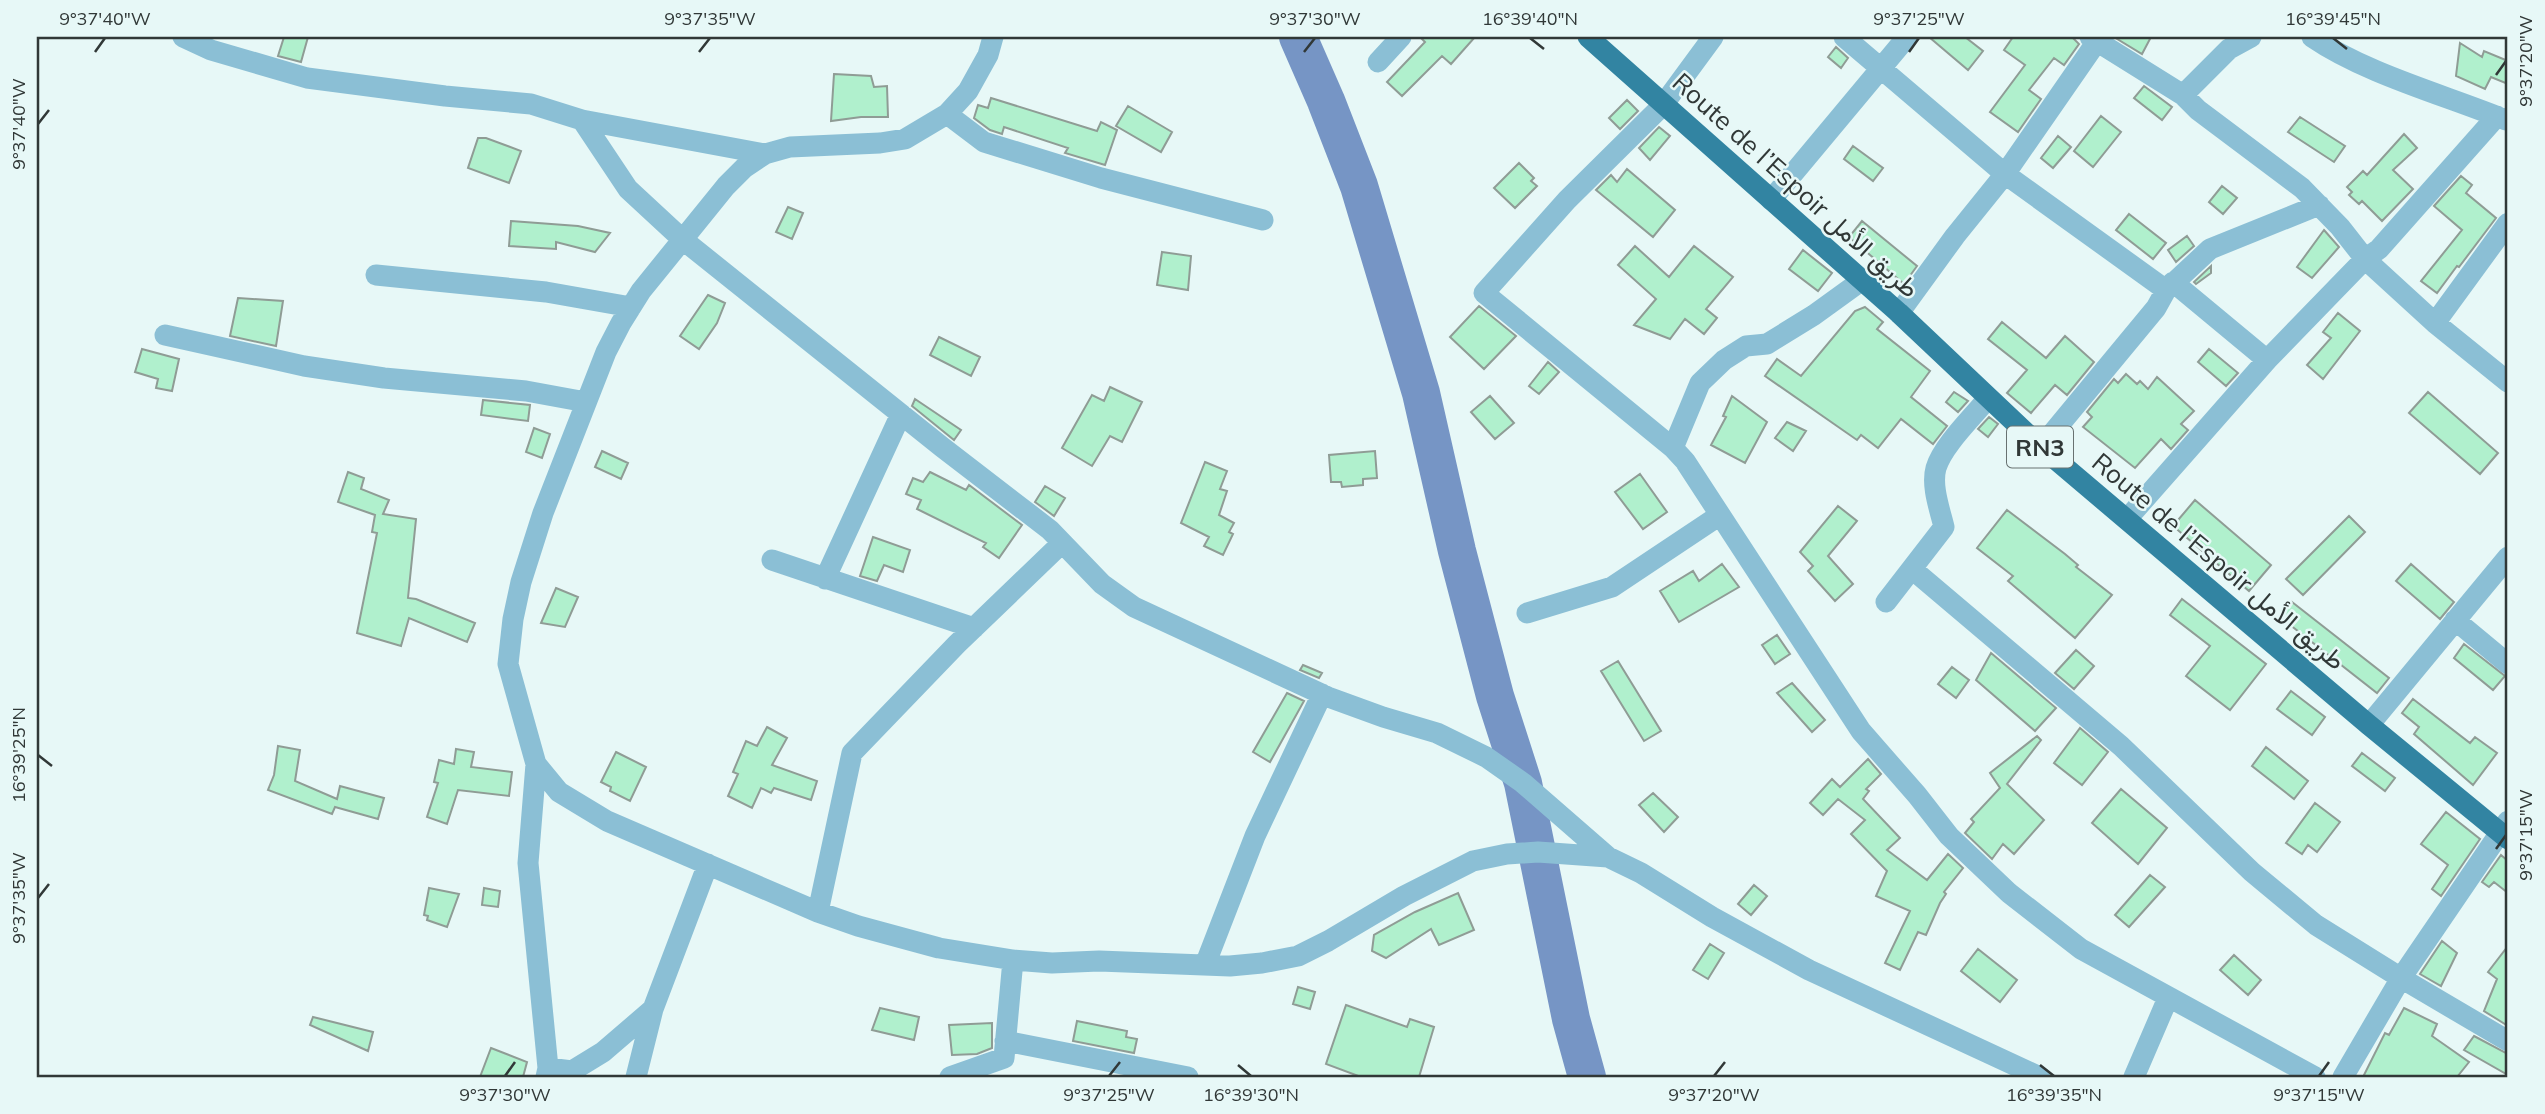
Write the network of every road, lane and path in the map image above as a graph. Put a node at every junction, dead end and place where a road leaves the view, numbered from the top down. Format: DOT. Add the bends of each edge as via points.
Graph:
graph roads {
  1 [pos="183,37"];
  2 [pos="993,37"];
  3 [pos="1401,37"];
  4 [pos="1588,37"];
  5 [pos="1713,37"];
  6 [pos="1844,37"];
  7 [pos="1907,37"];
  8 [pos="2251,37"];
  9 [pos="2312,37"];
  10 [pos="2096,38"];
  11 [pos="2222,43"];
  12 [pos="1378,62"];
  13 [pos="1881,67"];
  14 [pos="2183,95"];
  15 [pos="1663,105"];
  16 [pos="947,114"];
  17 [pos="2502,118"];
  18 [pos="582,120"];
  19 [pos="765,154"];
  20 [pos="2005,174"];
  21 [pos="1771,200"];
  22 [pos="2319,205"];
  23 [pos="1263,220"];
  24 [pos="2508,223"];
  25 [pos="682,239"];
  26 [pos="2365,259"];
  27 [pos="376,275"];
  28 [pos="1861,281"];
  29 [pos="2170,286"];
  30 [pos="631,307"];
  31 [pos="1899,313"];
  32 [pos="2435,323"];
  33 [pos="164,335"];
  34 [pos="2267,360"];
  35 [pos="2508,382"];
  36 [pos="1988,398"];
  37 [pos="586,402"];
  38 [pos="901,414"];
  39 [pos="2041,447"];
  40 [pos="1672,448"];
  41 [pos="1720,515"];
  42 [pos="2127,519"];
  43 [pos="1062,543"];
  44 [pos="2508,557"];
  45 [pos="772,560"];
  46 [pos="1912,569"];
  47 [pos="825,579"];
  48 [pos="1886,602"];
  49 [pos="1527,613"];
  50 [pos="2455,620"];
  51 [pos="974,628"];
  52 [pos="2508,664"];
  53 [pos="1322,694"];
  54 [pos="2369,725"];
  55 [pos="536,764"];
  56 [pos="2505,831"];
  57 [pos="1608,857"];
  58 [pos="708,864"];
  59 [pos="818,912"];
  60 [pos="1013,960"];
  61 [pos="1205,965"];
  62 [pos="2401,978"];
  63 [pos="2168,998"];
  64 [pos="653,1009"];
  65 [pos="1005,1041"];
  66 [pos="2508,1041"];
  67 [pos="1102,1069"];
  68 [pos="547,1073"];
  69 [pos="636,1077"];
  70 [pos="950,1077"];
  71 [pos="1188,1077"];
  72 [pos="2040,1077"];
  73 [pos="2134,1077"];
  74 [pos="2315,1077"];
  75 [pos="2343,1077"];
  1 -- 18 [label="street" via="211,50 307,78 531,104"];
  2 -- 16 [label="street" via="968,91"];
  3 -- 12 [label="street"];
  4 -- 15 [label="highway, Route de l’Espoir طريق الأمل / RN3"];
  5 -- 15 [label="street"];
  6 -- 13 [label="street"];
  7 -- 13 [label="street"];
  8 -- 11 [label="street"];
  9 -- 17 [label="street" via="2395,78"];
  10 -- 14 [label="street"];
  10 -- 20 [label="street"];
  11 -- 14 [label="street"];
  13 -- 20 [label="street"];
  13 -- 21 [label="street"];
  14 -- 22 [label="street"];
  15 -- 21 [label="highway, Route de l’Espoir طريق الأمل / RN3"];
  15 -- 40 [label="street" via="1567,200 1484,293"];
  16 -- 19 [label="street" via="905,139 790,147"];
  16 -- 23 [label="street" via="984,142"];
  17 -- 26 [label="street"];
  18 -- 19 [label="street"];
  18 -- 25 [label="street" via="628,189"];
  19 -- 25 [label="street" via="726,186"];
  20 -- 29 [label="street"];
  20 -- 31 [label="street"];
  21 -- 28 [label="highway, Route de l’Espoir طريق الأمل / RN3"];
  22 -- 26 [label="street"];
  22 -- 29 [label="street" via="2210,248"];
  24 -- 32 [label="street"];
  25 -- 30 [label="street"];
  25 -- 38 [label="street"];
  26 -- 32 [label="street"];
  26 -- 34 [label="street"];
  27 -- 30 [label="street" via="546,292"];
  28 -- 31 [label="highway, Route de l’Espoir طريق الأمل / RN3"];
  28 -- 40 [label="street" via="1766,344 1746,346 1724,359 1700,383"];
  29 -- 34 [label="street"];
  29 -- 39 [label="street"];
  30 -- 37 [label="street"];
  31 -- 36 [label="highway, Route de l’Espoir طريق الأمل / RN3"];
  32 -- 35 [label="street"];
  33 -- 37 [label="street" via="330,370"];
  34 -- 42 [label="street"];
  36 -- 39 [label="highway, Route de l’Espoir طريق الأمل / RN3"];
  36 -- 46 [label="street" via="1943,453 1936,470 1944,527"];
  37 -- 55 [label="street" via="543,513 513,619 509,664"];
  38 -- 43 [label="street"];
  38 -- 47 [label="street"];
  39 -- 42 [label="highway, Route de l’Espoir طريق الأمل / RN3"];
  40 -- 41 [label="street"];
  41 -- 49 [label="street" via="1612,587"];
  41 -- 63 [label="street" via="1861,731 1949,836 2009,893 2081,949"];
  42 -- 54 [label="highway, Route de l’Espoir طريق الأمل / RN3"];
  43 -- 51 [label="street"];
  43 -- 53 [label="street" via="1102,584 1134,607"];
  44 -- 50 [label="street"];
  45 -- 47 [label="street"];
  46 -- 48 [label="street"];
  46 -- 62 [label="street" via="2121,746 2252,872 2316,925"];
  47 -- 51 [label="street"];
  50 -- 52 [label="street"];
  50 -- 54 [label="street"];
  51 -- 59 [label="street" via="852,752"];
  53 -- 57 [label="street" via="1437,733 1486,757"];
  53 -- 61 [label="street" via="1255,836"];
  54 -- 56 [label="highway, Route de l’Espoir طريق الأمل / RN3"];
  55 -- 58 [label="street" via="559,792 583,808"];
  55 -- 68 [label="street" via="528,863"];
  56 -- 62 [label="street"];
  57 -- 61 [label="street" via="1538,852 1473,861 1298,956"];
  57 -- 72 [label="street" via="1809,970"];
  58 -- 59 [label="street"];
  58 -- 64 [label="street"];
  59 -- 60 [label="street" via="939,948"];
  60 -- 61 [label="street"];
  60 -- 65 [label="street"];
  62 -- 66 [label="street"];
  62 -- 75 [label="street"];
  63 -- 73 [label="street"];
  63 -- 74 [label="street"];
  64 -- 68 [label="street" via="603,1052 572,1071"];
  64 -- 69 [label="street"];
  65 -- 67 [label="street"];
  65 -- 70 [label="street" via="1004,1058"];
  67 -- 71 [label="street"];
}
